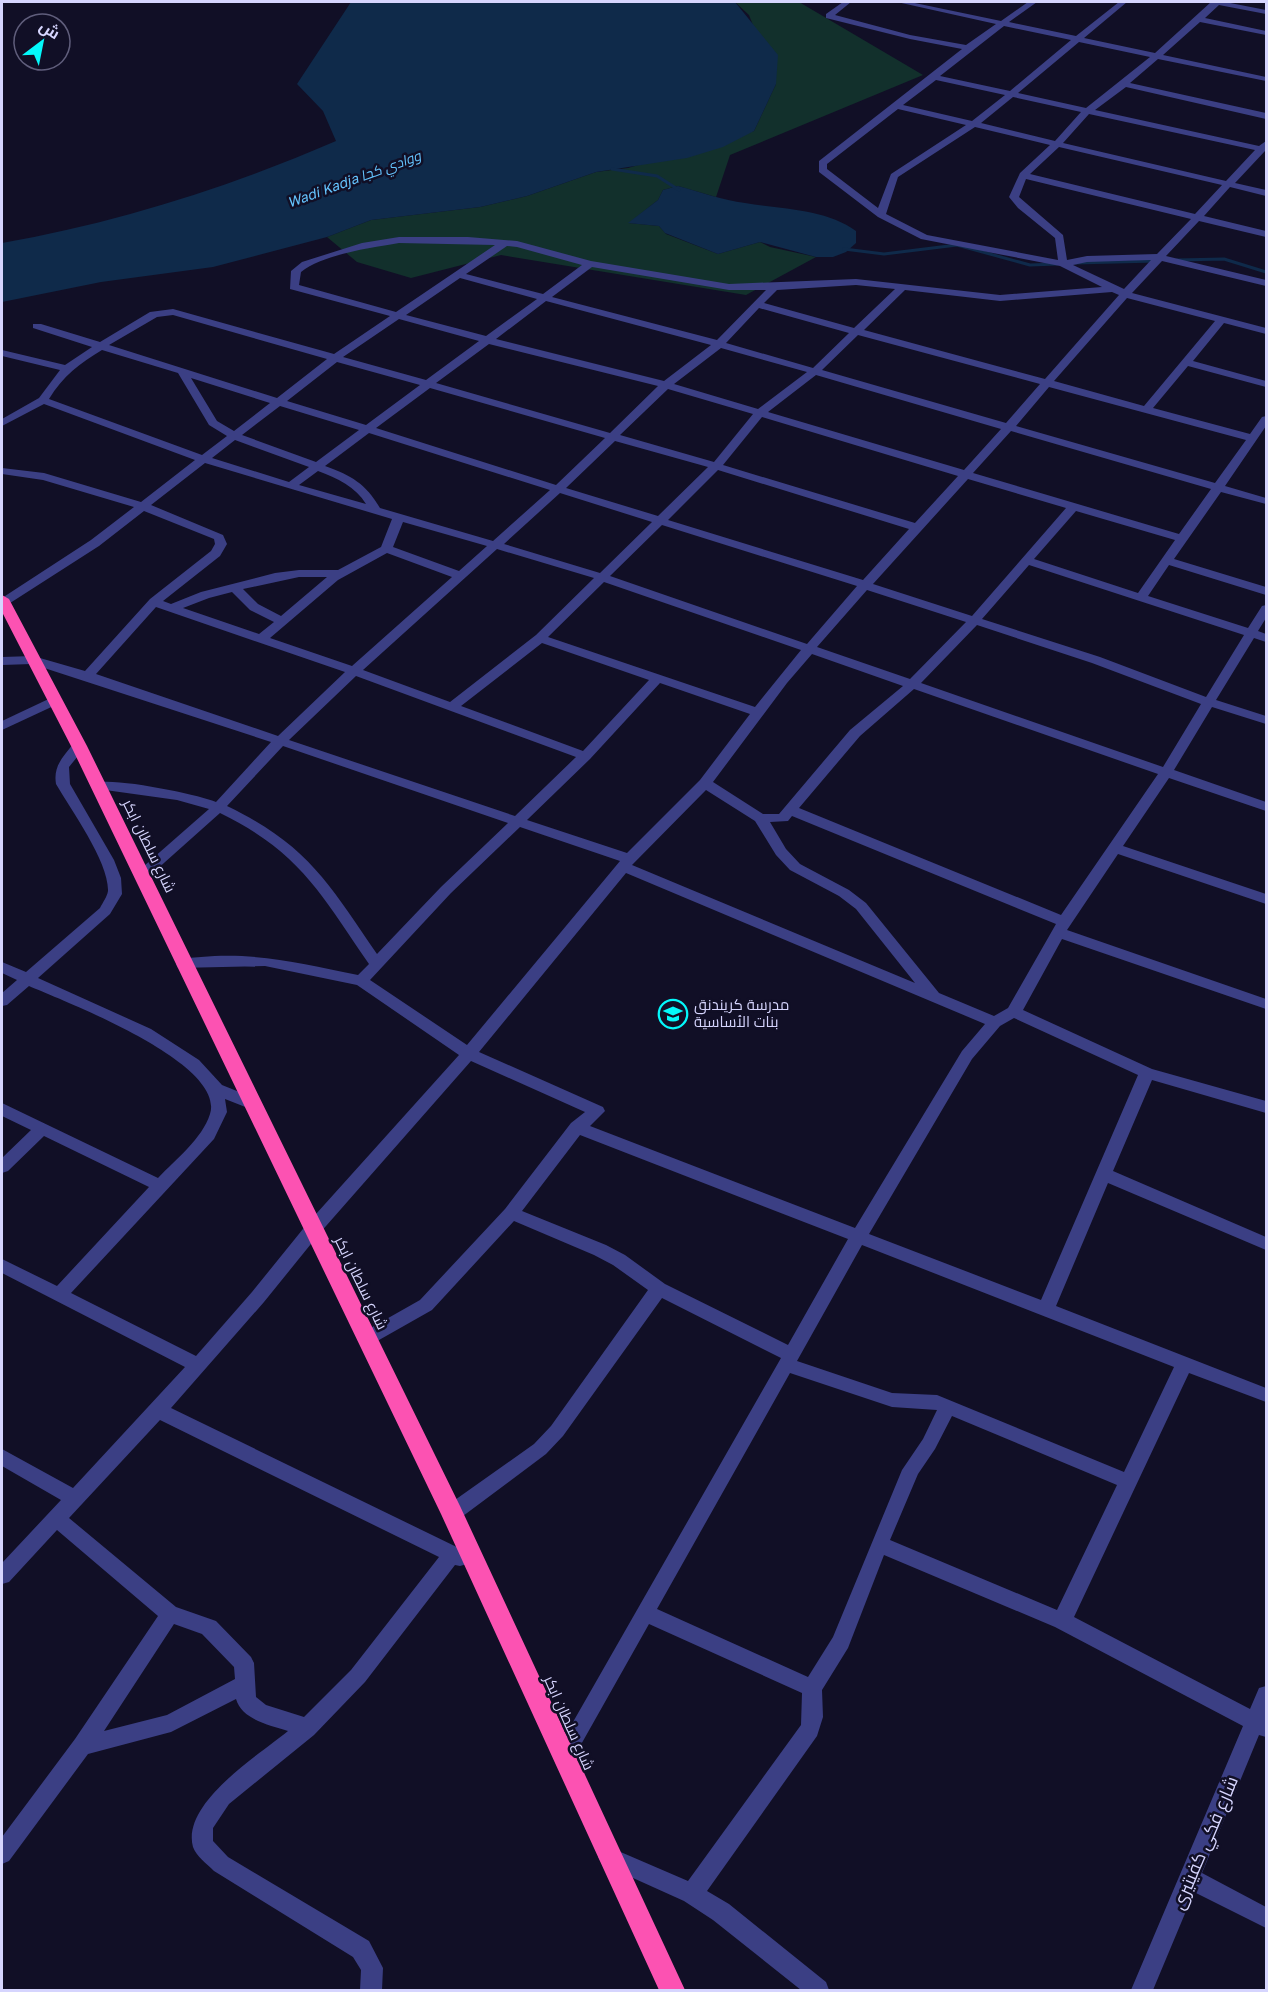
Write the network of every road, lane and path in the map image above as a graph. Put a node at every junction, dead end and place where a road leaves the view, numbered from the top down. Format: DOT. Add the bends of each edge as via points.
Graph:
graph roads {
  1 [pos="847,2"];
  2 [pos="901,2"];
  3 [pos="1033,2"];
  4 [pos="1123,2"];
  5 [pos="1216,2"];
  6 [pos="1266,12"];
  7 [pos="1199,19"];
  8 [pos="1005,24"];
  9 [pos="1266,33"];
  10 [pos="1079,39"];
  11 [pos="968,48"];
  12 [pos="1156,56"];
  13 [pos="934,77"];
  14 [pos="1266,79"];
  15 [pos="1124,84"];
  16 [pos="1012,95"];
  17 [pos="895,106"];
  18 [pos="1086,112"];
  19 [pos="1266,116"];
  20 [pos="976,123"];
  21 [pos="1057,144"];
  22 [pos="1264,147"];
  23 [pos="1023,175"];
  24 [pos="1228,184"];
  25 [pos="1266,193"];
  26 [pos="881,215"];
  27 [pos="1197,217"];
  28 [pos="1266,234"];
  29 [pos="505,243"];
  30 [pos="1159,257"];
  31 [pos="590,264"];
  32 [pos="1063,264"];
  33 [pos="459,275"];
  34 [pos="1266,283"];
  35 [pos="774,287"];
  36 [pos="903,287"];
  37 [pos="1110,289"];
  38 [pos="1125,294"];
  39 [pos="543,297"];
  40 [pos="758,305"];
  41 [pos="395,315"];
  42 [pos="1222,319"];
  43 [pos="37,326"];
  44 [pos="1266,331"];
  45 [pos="857,332"];
  46 [pos="487,340"];
  47 [pos="104,345"];
  48 [pos="719,345"];
  49 [pos="2,353"];
  50 [pos="335,358"];
  51 [pos="1185,362"];
  52 [pos="65,368"];
  53 [pos="181,370"];
  54 [pos="814,372"];
  55 [pos="427,384"];
  56 [pos="1046,384"];
  57 [pos="1266,384"];
  58 [pos="666,385"];
  59 [pos="43,400"];
  60 [pos="276,401"];
  61 [pos="1146,410"];
  62 [pos="760,413"];
  63 [pos="1266,419"];
  64 [pos="2,423"];
  65 [pos="369,428"];
  66 [pos="1008,428"];
  67 [pos="236,436"];
  68 [pos="610,437"];
  69 [pos="1252,438"];
  70 [pos="206,459"];
  71 [pos="318,465"];
  72 [pos="716,466"];
  73 [pos="2,471"];
  74 [pos="964,474"];
  75 [pos="291,486"];
  76 [pos="1219,488"];
  77 [pos="558,489"];
  78 [pos="1266,501"];
  79 [pos="144,506"];
  80 [pos="1073,507"];
  81 [pos="375,510"];
  82 [pos="399,517"];
  83 [pos="662,522"];
  84 [pos="918,528"];
  85 [pos="1183,539"];
  86 [pos="498,543"];
  87 [pos="386,549"];
  88 [pos="1025,560"];
  89 [pos="1167,561"];
  90 [pos="340,574"];
  91 [pos="460,576"];
  92 [pos="605,578"];
  93 [pos="865,585"];
  94 [pos="235,588"];
  95 [pos="1266,591"];
  96 [pos="1142,597"];
  97 [pos="2,600"];
  98 [pos="154,602"];
  99 [pos="172,608"];
  100 [pos="1266,609"];
  101 [pos="281,621"];
  102 [pos="974,621"];
  103 [pos="1251,633"];
  104 [pos="540,638"];
  105 [pos="1266,638"];
  106 [pos="261,639"];
  107 [pos="811,648"];
  108 [pos="33,660"];
  109 [pos="2,661"];
  110 [pos="354,671"];
  111 [pos="88,676"];
  112 [pos="658,678"];
  113 [pos="914,683"];
  114 [pos="55,700"];
  115 [pos="1208,702"];
  116 [pos="451,707"];
  117 [pos="759,713"];
  118 [pos="1266,720"];
  119 [pos="2,726"];
  120 [pos="280,740"];
  121 [pos="79,746"];
  122 [pos="585,756"];
  123 [pos="1165,774"];
  124 [pos="705,783"];
  125 [pos="98,785"];
  126 [pos="219,807"];
  127 [pos="1266,807"];
  128 [pos="790,810"];
  129 [pos="760,818"];
  130 [pos="517,821"];
  131 [pos="1116,848"];
  132 [pos="627,863"];
  133 [pos="141,876"];
  134 [pos="1266,899"];
  135 [pos="1061,927"];
  136 [pos="183,964"];
  137 [pos="377,965"];
  138 [pos="2,967"];
  139 [pos="27,979"];
  140 [pos="361,981"];
  141 [pos="934,996"];
  142 [pos="2,1001"];
  143 [pos="1266,1004"];
  144 [pos="1014,1012"];
  145 [pos="995,1022"];
  146 [pos="469,1054"];
  147 [pos="1147,1073"];
  148 [pos="216,1089"];
  149 [pos="254,1104"];
  150 [pos="1266,1107"];
  151 [pos="2,1109"];
  152 [pos="577,1127"];
  153 [pos="43,1128"];
  154 [pos="2,1167"];
  155 [pos="1104,1174"];
  156 [pos="161,1186"];
  157 [pos="511,1213"];
  158 [pos="313,1229"];
  159 [pos="859,1236"];
  160 [pos="1266,1244"];
  161 [pos="2,1266"];
  162 [pos="659,1289"];
  163 [pos="60,1294"];
  164 [pos="1046,1309"];
  165 [pos="366,1339"];
  166 [pos="789,1360"];
  167 [pos="1185,1363"];
  168 [pos="198,1365"];
  169 [pos="1266,1395"];
  170 [pos="948,1406"];
  171 [pos="158,1410"];
  172 [pos="2,1457"];
  173 [pos="1129,1482"];
  174 [pos="73,1498"];
  175 [pos="452,1513"];
  176 [pos="56,1518"];
  177 [pos="879,1544"];
  178 [pos="452,1554"];
  179 [pos="476,1565"];
  180 [pos="2,1576"];
  181 [pos="645,1613"];
  182 [pos="170,1614"];
  183 [pos="1062,1621"];
  184 [pos="243,1685"];
  185 [pos="812,1688"];
  186 [pos="1266,1695"];
  187 [pos="1261,1726"];
  188 [pos="308,1728"];
  189 [pos="82,1746"];
  190 [pos="563,1758"];
  191 [pos="2,1854"];
  192 [pos="609,1857"];
  193 [pos="1190,1878"];
  194 [pos="692,1894"];
  195 [pos="1266,1918"];
  196 [pos="371,1990"];
  197 [pos="672,1990"];
  198 [pos="818,1990"];
  199 [pos="1142,1990"];
  1 -- 11 [label="street" via="829,16"];
  2 -- 8 [label="street"];
  3 -- 8 [label="street"];
  4 -- 10 [label="street"];
  5 -- 6 [label="street"];
  5 -- 7 [label="street"];
  7 -- 9 [label="street"];
  7 -- 12 [label="street"];
  8 -- 10 [label="street"];
  8 -- 11 [label="street"];
  10 -- 12 [label="street"];
  10 -- 16 [label="street"];
  11 -- 13 [label="street"];
  12 -- 14 [label="street"];
  12 -- 15 [label="street"];
  13 -- 16 [label="street"];
  13 -- 17 [label="street"];
  15 -- 18 [label="street"];
  15 -- 19 [label="street"];
  16 -- 18 [label="street"];
  16 -- 20 [label="street"];
  17 -- 20 [label="street"];
  17 -- 26 [label="street" via="822,163 822,170"];
  18 -- 21 [label="street"];
  18 -- 22 [label="street"];
  20 -- 21 [label="street"];
  20 -- 26 [label="street" via="894,176"];
  21 -- 23 [label="street"];
  21 -- 24 [label="street"];
  22 -- 24 [label="street"];
  23 -- 27 [label="street"];
  23 -- 32 [label="street" via="1014,197 1060,237"];
  24 -- 25 [label="street"];
  24 -- 27 [label="street"];
  26 -- 32 [label="street" via="924,237"];
  27 -- 28 [label="street"];
  27 -- 30 [label="street"];
  29 -- 31 [label="street"];
  29 -- 33 [label="street"];
  29 -- 41 [label="street" via="399,240 322,257 296,271 294,287 303,291"];
  30 -- 32 [label="street" via="1087,259"];
  30 -- 34 [label="street"];
  30 -- 38 [label="street"];
  31 -- 35 [label="street" via="729,287"];
  31 -- 39 [label="street"];
  32 -- 37 [label="street"];
  33 -- 39 [label="street"];
  33 -- 41 [label="street"];
  35 -- 36 [label="street" via="856,282"];
  35 -- 40 [label="street"];
  36 -- 37 [label="street" via="1000,298"];
  36 -- 45 [label="street"];
  37 -- 38 [label="street"];
  38 -- 42 [label="street"];
  38 -- 56 [label="street"];
  39 -- 46 [label="street"];
  39 -- 48 [label="street"];
  40 -- 45 [label="street"];
  40 -- 48 [label="street"];
  41 -- 46 [label="street"];
  41 -- 50 [label="street"];
  42 -- 44 [label="street"];
  42 -- 51 [label="street"];
  43 -- 47 [label="street"];
  45 -- 54 [label="street"];
  45 -- 56 [label="street"];
  46 -- 55 [label="street"];
  46 -- 58 [label="street"];
  47 -- 50 [label="street" via="154,314 173,312"];
  47 -- 52 [label="street"];
  47 -- 53 [label="street"];
  48 -- 54 [label="street"];
  48 -- 58 [label="street"];
  49 -- 52 [label="street"];
  50 -- 55 [label="street"];
  50 -- 60 [label="street"];
  51 -- 57 [label="street"];
  51 -- 61 [label="street"];
  52 -- 59 [label="street"];
  53 -- 60 [label="street"];
  53 -- 67 [label="street" via="209,419"];
  54 -- 62 [label="street"];
  54 -- 66 [label="street"];
  55 -- 65 [label="street"];
  55 -- 68 [label="street"];
  56 -- 61 [label="street"];
  56 -- 66 [label="street"];
  58 -- 62 [label="street"];
  58 -- 68 [label="street"];
  59 -- 64 [label="street"];
  59 -- 70 [label="street"];
  60 -- 65 [label="street"];
  60 -- 67 [label="street"];
  61 -- 69 [label="street"];
  62 -- 72 [label="street"];
  62 -- 74 [label="street"];
  63 -- 69 [label="street"];
  65 -- 71 [label="street"];
  65 -- 77 [label="street"];
  66 -- 74 [label="street"];
  66 -- 76 [label="street"];
  67 -- 70 [label="street"];
  67 -- 71 [label="street"];
  68 -- 72 [label="street"];
  68 -- 77 [label="street"];
  69 -- 76 [label="street"];
  70 -- 75 [label="street"];
  70 -- 79 [label="street"];
  71 -- 75 [label="street"];
  71 -- 81 [label="street" via="358,486"];
  72 -- 83 [label="street"];
  72 -- 84 [label="street"];
  73 -- 79 [label="street" via="26,472"];
  74 -- 80 [label="street"];
  74 -- 84 [label="street"];
  75 -- 81 [label="street"];
  76 -- 78 [label="street"];
  76 -- 85 [label="street"];
  77 -- 83 [label="street"];
  77 -- 86 [label="street"];
  79 -- 97 [label="street" via="68,562"];
  79 -- 98 [label="street" via="206,530 219,537 221,544 216,553"];
  80 -- 85 [label="street"];
  80 -- 88 [label="street"];
  81 -- 82 [label="street"];
  82 -- 86 [label="street"];
  82 -- 87 [label="street"];
  83 -- 92 [label="street"];
  83 -- 93 [label="street"];
  84 -- 93 [label="street"];
  85 -- 89 [label="street"];
  86 -- 91 [label="street"];
  86 -- 92 [label="street"];
  87 -- 90 [label="street"];
  87 -- 91 [label="street"];
  88 -- 96 [label="street"];
  88 -- 102 [label="street"];
  89 -- 95 [label="street"];
  89 -- 96 [label="street"];
  90 -- 94 [label="street" via="279,574"];
  90 -- 101 [label="street"];
  91 -- 110 [label="street"];
  92 -- 104 [label="street"];
  92 -- 107 [label="street"];
  93 -- 102 [label="street"];
  93 -- 107 [label="street"];
  94 -- 99 [label="street"];
  94 -- 101 [label="street" via="254,607"];
  96 -- 103 [label="street"];
  97 -- 108 [label="highway, شارع سلطان ابكر"];
  98 -- 99 [label="street"];
  98 -- 111 [label="street"];
  99 -- 106 [label="street"];
  100 -- 103 [label="street"];
  101 -- 106 [label="street"];
  102 -- 113 [label="street"];
  102 -- 115 [label="street" via="1096,660"];
  103 -- 105 [label="street"];
  103 -- 115 [label="street"];
  104 -- 112 [label="street"];
  104 -- 116 [label="street"];
  106 -- 110 [label="street"];
  107 -- 113 [label="street"];
  107 -- 117 [label="street"];
  108 -- 109 [label="street"];
  108 -- 111 [label="street"];
  108 -- 114 [label="highway, شارع سلطان ابكر"];
  110 -- 116 [label="street"];
  110 -- 120 [label="street"];
  111 -- 120 [label="street"];
  112 -- 117 [label="street"];
  112 -- 122 [label="street"];
  113 -- 123 [label="street"];
  113 -- 128 [label="street" via="855,733"];
  114 -- 119 [label="street"];
  114 -- 121 [label="highway, شارع سلطان ابكر"];
  115 -- 118 [label="street"];
  115 -- 123 [label="street"];
  116 -- 122 [label="street"];
  117 -- 124 [label="street"];
  120 -- 126 [label="street"];
  120 -- 130 [label="street"];
  121 -- 125 [label="highway, شارع سلطان ابكر"];
  121 -- 139 [label="street" via="63,766 63,784 107,860 115,894 105,911"];
  122 -- 130 [label="street"];
  123 -- 127 [label="street"];
  123 -- 131 [label="street"];
  124 -- 129 [label="street"];
  124 -- 132 [label="street"];
  125 -- 126 [label="street"];
  125 -- 133 [label="highway, شارع سلطان ابكر"];
  126 -- 133 [label="street"];
  126 -- 137 [label="street" via="291,852 314,874"];
  128 -- 129 [label="street" via="783,818"];
  128 -- 135 [label="street"];
  129 -- 141 [label="street" via="795,867 861,906"];
  130 -- 132 [label="street"];
  130 -- 137 [label="street"];
  131 -- 134 [label="street"];
  131 -- 135 [label="street"];
  132 -- 141 [label="street"];
  132 -- 146 [label="street"];
  133 -- 136 [label="highway, شارع سلطان ابكر"];
  135 -- 143 [label="street"];
  135 -- 144 [label="street"];
  136 -- 140 [label="street" via="265,961"];
  136 -- 149 [label="highway, شارع سلطان ابكر"];
  137 -- 140 [label="street"];
  138 -- 139 [label="street"];
  139 -- 142 [label="street"];
  139 -- 148 [label="street" via="146,1033 194,1064"];
  140 -- 146 [label="street"];
  141 -- 145 [label="street"];
  144 -- 145 [label="street"];
  144 -- 147 [label="street"];
  145 -- 159 [label="street" via="967,1055"];
  146 -- 152 [label="street" via="597,1111"];
  146 -- 158 [label="street"];
  147 -- 150 [label="street"];
  147 -- 155 [label="street"];
  148 -- 149 [label="street"];
  148 -- 156 [label="street" via="219,1112 213,1129"];
  149 -- 158 [label="highway, شارع سلطان ابكر"];
  151 -- 153 [label="street"];
  152 -- 157 [label="street"];
  152 -- 159 [label="street"];
  153 -- 154 [label="street"];
  153 -- 156 [label="street"];
  155 -- 160 [label="street"];
  155 -- 164 [label="street"];
  156 -- 163 [label="street"];
  157 -- 162 [label="street" via="620,1260"];
  157 -- 165 [label="street" via="426,1305"];
  158 -- 165 [label="highway, شارع سلطان ابكر"];
  158 -- 168 [label="street"];
  159 -- 164 [label="street"];
  159 -- 166 [label="street"];
  161 -- 163 [label="street"];
  162 -- 166 [label="street"];
  162 -- 175 [label="street" via="557,1431 540,1449"];
  163 -- 168 [label="street"];
  164 -- 167 [label="street"];
  165 -- 175 [label="highway, شارع سلطان ابكر"];
  166 -- 170 [label="street" via="892,1400"];
  166 -- 181 [label="street"];
  167 -- 169 [label="street"];
  167 -- 173 [label="street"];
  168 -- 171 [label="street"];
  170 -- 173 [label="street"];
  170 -- 177 [label="street" via="911,1470"];
  171 -- 174 [label="street"];
  171 -- 178 [label="street"];
  172 -- 174 [label="street"];
  173 -- 183 [label="street"];
  174 -- 176 [label="street"];
  175 -- 179 [label="highway, شارع سلطان ابكر"];
  176 -- 180 [label="street"];
  176 -- 182 [label="street"];
  177 -- 183 [label="street"];
  177 -- 185 [label="street" via="841,1642"];
  178 -- 179 [label="street"];
  178 -- 188 [label="street" via="358,1676"];
  179 -- 190 [label="highway, شارع سلطان ابكر"];
  181 -- 185 [label="street"];
  181 -- 190 [label="street"];
  182 -- 184 [label="street" via="209,1627 244,1663"];
  182 -- 189 [label="street"];
  183 -- 187 [label="street"];
  184 -- 188 [label="street" via="246,1701 260,1712"];
  184 -- 189 [label="street" via="171,1723"];
  185 -- 194 [label="street" via="813,1717 804,1739"];
  186 -- 187 [label="street, شارع فكي كفيتيرى"];
  187 -- 193 [label="street, شارع فكي كفيتيرى"];
  188 -- 196 [label="street" via="222,1797 203,1825 203,1845 221,1864 361,1949 372,1968"];
  189 -- 191 [label="street"];
  190 -- 192 [label="highway, شارع سلطان ابكر"];
  192 -- 194 [label="street"];
  192 -- 197 [label="highway, شارع سلطان ابكر"];
  193 -- 195 [label="street"];
  193 -- 199 [label="street, شارع فكي كفيتيرى"];
  194 -- 198 [label="street" via="721,1912"];
}
